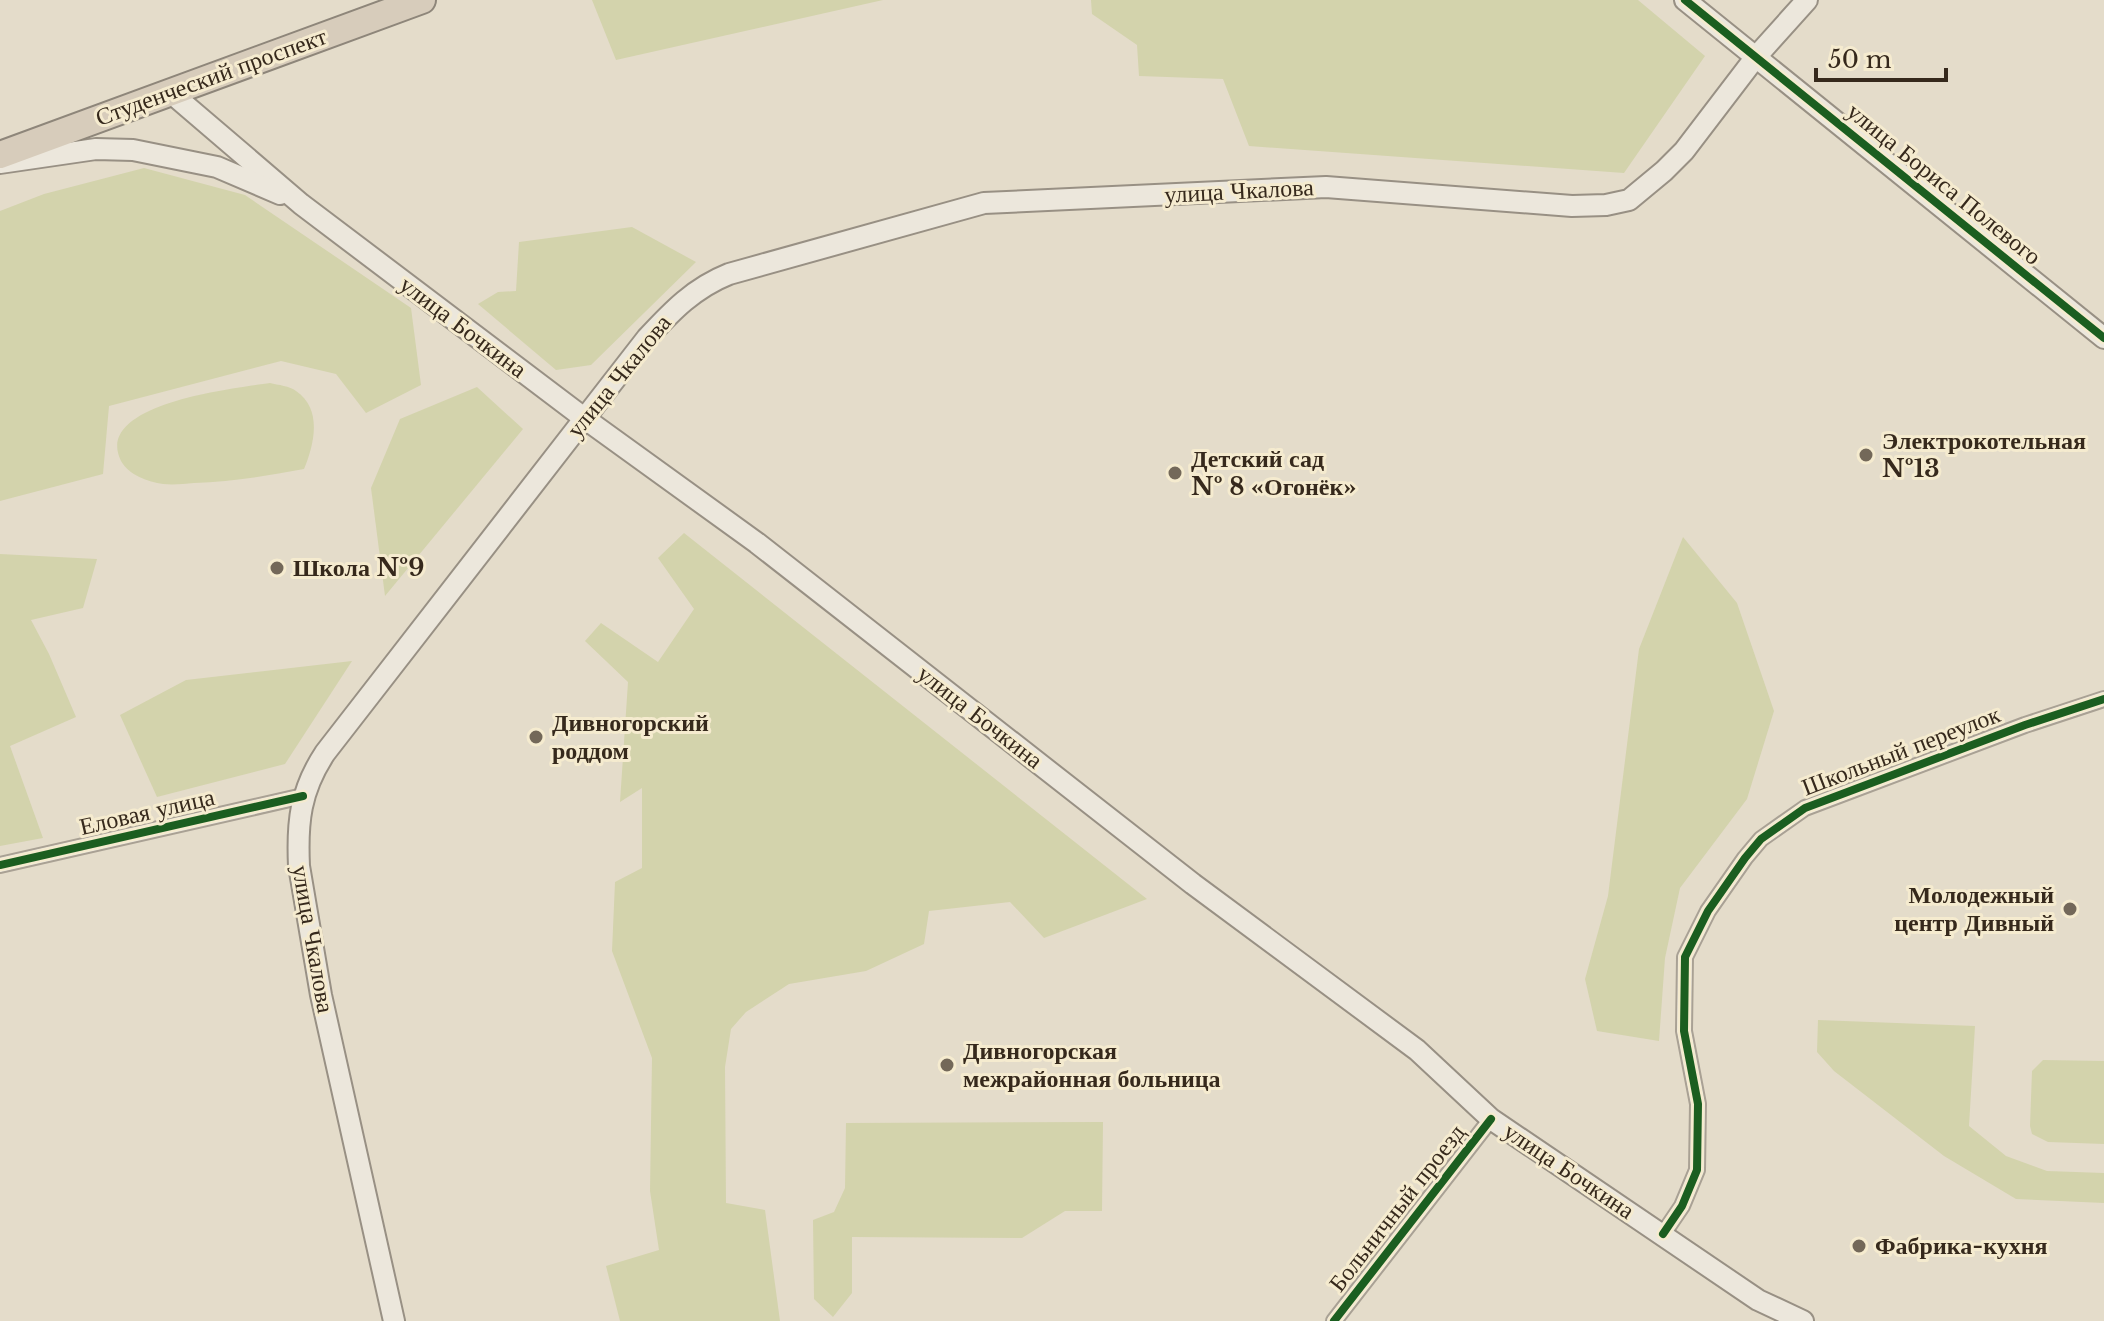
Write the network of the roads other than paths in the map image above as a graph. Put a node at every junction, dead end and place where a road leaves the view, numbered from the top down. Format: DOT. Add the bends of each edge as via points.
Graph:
graph roads {
  1 [pos="422,0"];
  2 [pos="1685,0"];
  3 [pos="1807,0"];
  4 [pos="1755,58"];
  5 [pos="170,92"];
  6 [pos="0,155"];
  7 [pos="0,163"];
  8 [pos="301,204"];
  9 [pos="2104,338"];
  10 [pos="584,418"];
  11 [pos="2104,699"];
  12 [pos="303,796"];
  13 [pos="0,865"];
  14 [pos="1491,1119"];
  15 [pos="1663,1234"];
  16 [pos="394,1321"];
  17 [pos="1334,1321"];
  18 [pos="1803,1321"];
  1 -- 5 [label="highway, Студенческий проспект"];
  2 -- 4 [label="main road, улица Бориса Полевого"];
  3 -- 4 [label="main road, улица Чкалова"];
  4 -- 9 [label="main road, улица Бориса Полевого"];
  4 -- 10 [label="main road, улица Чкалова" via="1684,151 1629,200 1572,206 1326,187 984,203 707,283 647,338"];
  5 -- 6 [label="highway, Студенческий проспект"];
  5 -- 8 [label="main road, улица Бочкина"];
  7 -- 8 [label="main road" via="96,149 133,150 217,167"];
  8 -- 10 [label="main road, улица Бочкина"];
  10 -- 12 [label="main road, улица Чкалова" via="325,753"];
  10 -- 14 [label="main road, улица Бочкина" via="757,543 1193,884 1417,1050"];
  11 -- 15 [label="street, Школьный переулок" via="1805,808 1761,839 1745,858 1708,911 1685,957 1684,1031 1698,1104 1697,1170"];
  12 -- 13 [label="street, Еловая улица"];
  12 -- 16 [label="main road, улица Чкалова" via="299,866 318,980"];
  14 -- 15 [label="main road, улица Бочкина"];
  14 -- 17 [label="street, Больничный проезд"];
  15 -- 18 [label="main road, улица Бочкина" via="1758,1300"];
}
